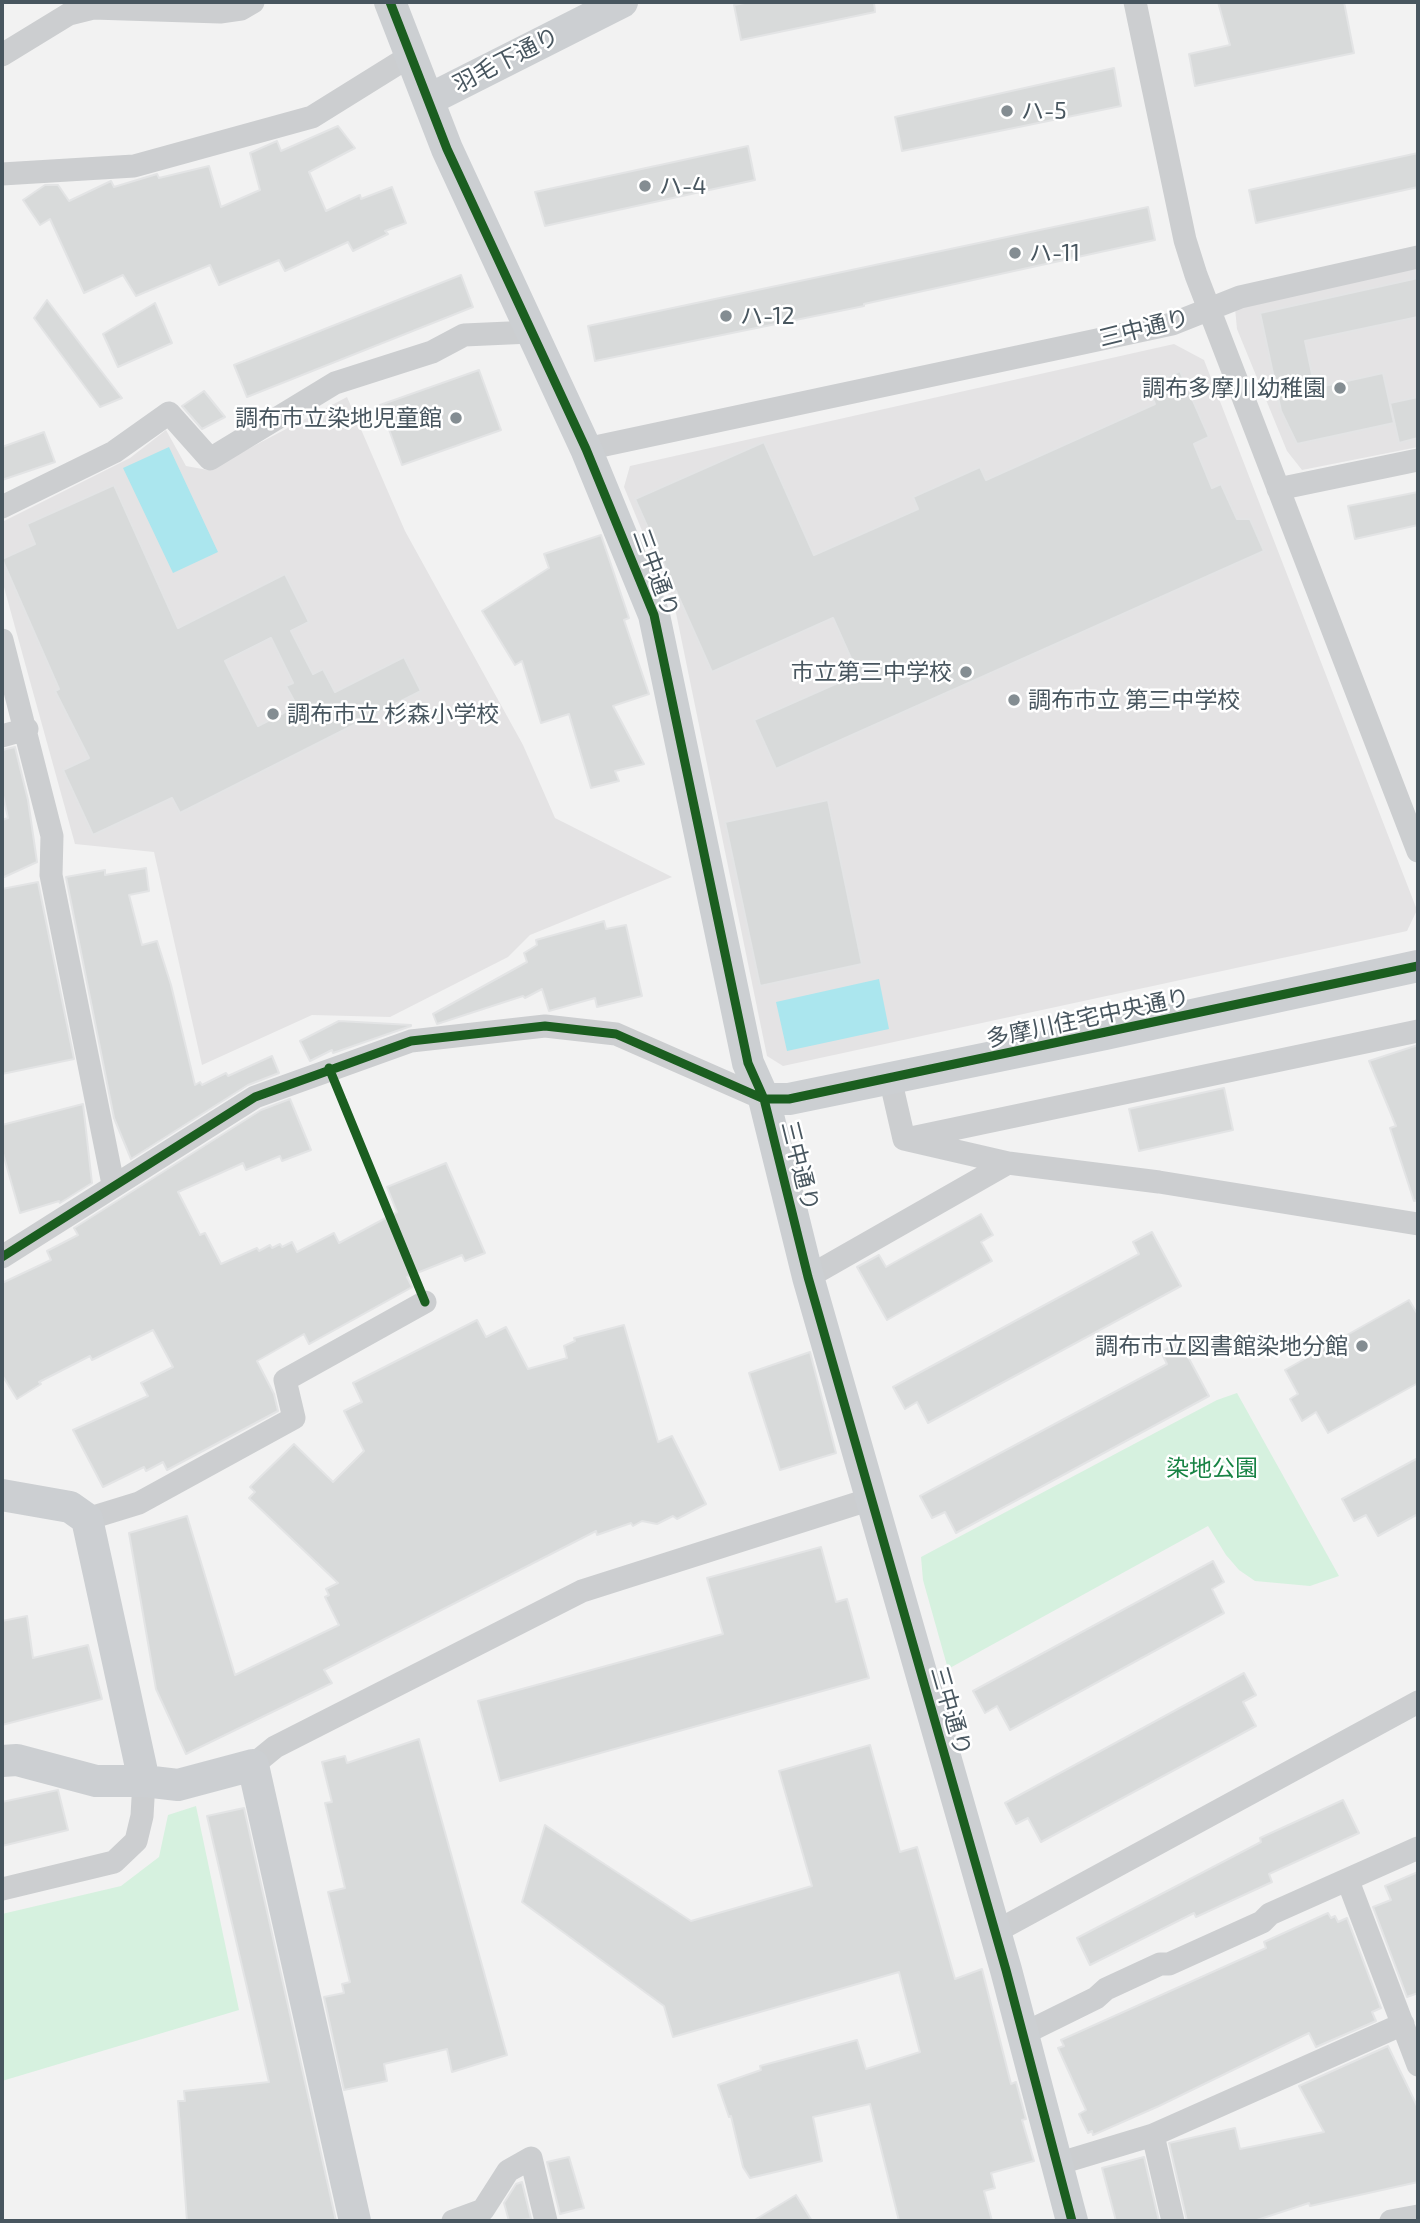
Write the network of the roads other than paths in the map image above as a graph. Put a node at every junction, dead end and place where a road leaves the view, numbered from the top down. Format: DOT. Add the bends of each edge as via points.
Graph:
graph roads {
  1 [pos="253,2"];
  2 [pos="390,2"];
  3 [pos="622,2"];
  4 [pos="1135,2"];
  5 [pos="2,55"];
  6 [pos="410,56"];
  7 [pos="428,100"];
  8 [pos="2,174"];
  9 [pos="1418,257"];
  10 [pos="1209,311"];
  11 [pos="531,332"];
  12 [pos="586,449"];
  13 [pos="1418,460"];
  14 [pos="1278,489"];
  15 [pos="2,506"];
  16 [pos="2,640"];
  17 [pos="27,729"];
  18 [pos="2,736"];
  19 [pos="1418,851"];
  20 [pos="1418,966"];
  21 [pos="1418,1031"];
  22 [pos="890,1078"];
  23 [pos="764,1099"];
  24 [pos="904,1139"];
  25 [pos="1008,1163"];
  26 [pos="113,1184"];
  27 [pos="1418,1224"];
  28 [pos="2,1257"];
  29 [pos="807,1277"];
  30 [pos="425,1302"];
  31 [pos="2,1495"];
  32 [pos="871,1499"];
  33 [pos="88,1519"];
  34 [pos="1418,1702"];
  35 [pos="2,1760"];
  36 [pos="253,1765"];
  37 [pos="144,1781"];
  38 [pos="1418,1848"];
  39 [pos="1348,1881"];
  40 [pos="2,1889"];
  41 [pos="995,1932"];
  42 [pos="1403,2024"];
  43 [pos="1023,2034"];
  44 [pos="1418,2065"];
  45 [pos="1153,2135"];
  46 [pos="1057,2164"];
  47 [pos="1418,2216"];
  48 [pos="355,2221"];
  49 [pos="453,2221"];
  50 [pos="547,2221"];
  51 [pos="1073,2221"];
  52 [pos="1173,2221"];
  53 [pos="1391,2221"];
  1 -- 5 [label="street" via="220,12 93,8 69,14"];
  2 -- 6 [label="street, 三中通り"];
  3 -- 7 [label="street, 羽毛下通り"];
  4 -- 10 [label="street, 三中通り" via="1185,240"];
  6 -- 7 [label="street, 三中通り"];
  6 -- 8 [label="street" via="312,117 134,166"];
  7 -- 11 [label="street, 三中通り"];
  9 -- 10 [label="street, 三中通り" via="1240,297"];
  10 -- 12 [label="street, 三中通り" via="1172,324"];
  10 -- 14 [label="street, 三中通り"];
  11 -- 12 [label="street, 三中通り"];
  11 -- 15 [label="street" via="464,335 432,352 335,383 210,459 169,413 114,453"];
  12 -- 23 [label="street, 三中通り" via="654,615 748,1063"];
  13 -- 14 [label="street"];
  14 -- 19 [label="street, 三中通り"];
  16 -- 17 [label="street"];
  17 -- 18 [label="street"];
  17 -- 26 [label="street" via="52,836 51,875"];
  20 -- 22 [label="street, 多摩川住宅中央通り"];
  21 -- 24 [label="street"];
  22 -- 23 [label="street, 多摩川住宅中央通り" via="789,1099"];
  22 -- 24 [label="street"];
  23 -- 26 [label="street" via="616,1034 545,1027 411,1041 255,1097"];
  23 -- 29 [label="street, 三中通り"];
  24 -- 25 [label="street"];
  25 -- 27 [label="street"];
  25 -- 29 [label="street"];
  26 -- 28 [label="street"];
  29 -- 32 [label="street, 三中通り"];
  30 -- 33 [label="street" via="285,1380 294,1418 139,1503"];
  31 -- 33 [label="street" via="70,1507"];
  32 -- 36 [label="street" via="582,1591 275,1747"];
  32 -- 41 [label="street, 三中通り"];
  33 -- 37 [label="street"];
  34 -- 41 [label="street"];
  35 -- 37 [label="street" via="96,1782"];
  36 -- 37 [label="street" via="178,1785"];
  36 -- 48 [label="street"];
  37 -- 40 [label="street" via="136,1841 114,1862"];
  38 -- 39 [label="street"];
  39 -- 42 [label="street"];
  39 -- 43 [label="street" via="1169,1964 1160,1964"];
  41 -- 43 [label="street, 三中通り"];
  42 -- 44 [label="street"];
  42 -- 45 [label="street"];
  43 -- 46 [label="street, 三中通り"];
  45 -- 46 [label="street"];
  45 -- 52 [label="street"];
  46 -- 51 [label="street, 三中通り"];
  47 -- 53 [label="street"];
  49 -- 50 [label="street" via="483,2210 508,2171 531,2158"];
}
